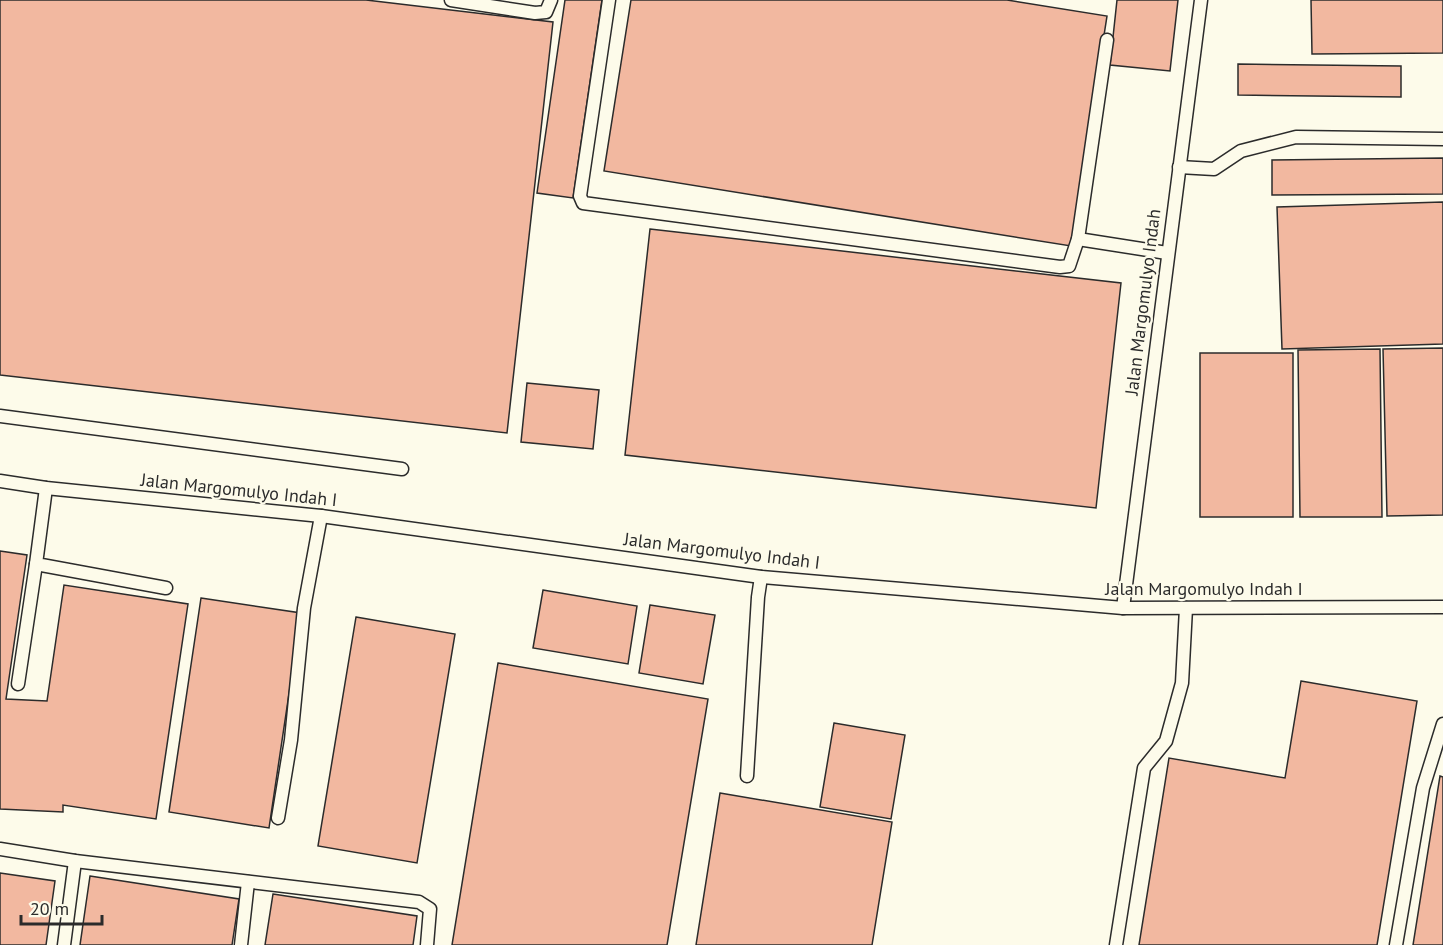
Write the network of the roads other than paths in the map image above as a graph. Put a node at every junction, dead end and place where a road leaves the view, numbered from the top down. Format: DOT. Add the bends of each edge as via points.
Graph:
graph roads {
  1 [pos="451,0"];
  2 [pos="551,0"];
  3 [pos="609,0"];
  4 [pos="1201,0"];
  5 [pos="1107,40"];
  6 [pos="1443,139"];
  7 [pos="1179,167"];
  8 [pos="1078,238"];
  9 [pos="1167,253"];
  10 [pos="0,416"];
  11 [pos="402,469"];
  12 [pos="0,480"];
  13 [pos="46,488"];
  14 [pos="321,516"];
  15 [pos="36,564"];
  16 [pos="761,577"];
  17 [pos="166,588"];
  18 [pos="1443,607"];
  19 [pos="1123,608"];
  20 [pos="1186,609"];
  21 [pos="18,684"];
  22 [pos="1443,724"];
  23 [pos="747,776"];
  24 [pos="278,818"];
  25 [pos="0,849"];
  26 [pos="75,861"];
  27 [pos="248,882"];
  28 [pos="64,945"];
  29 [pos="241,945"];
  30 [pos="427,945"];
  31 [pos="1116,945"];
  32 [pos="1396,945"];
  1 -- 2 [label="lane" via="535,14 546,12"];
  3 -- 8 [label="lane" via="580,196 583,203 1060,267 1072,263"];
  4 -- 7 [label="lane, Jalan Margomulyo Indah"];
  5 -- 8 [label="lane"];
  6 -- 7 [label="lane" via="1296,137 1241,151 1214,169"];
  7 -- 9 [label="lane, Jalan Margomulyo Indah"];
  8 -- 9 [label="lane"];
  9 -- 19 [label="lane, Jalan Margomulyo Indah"];
  10 -- 11 [label="lane"];
  12 -- 13 [label="lane, Jalan Margomulyo Indah I"];
  13 -- 14 [label="lane, Jalan Margomulyo Indah I"];
  13 -- 15 [label="lane"];
  14 -- 16 [label="lane, Jalan Margomulyo Indah I"];
  14 -- 24 [label="lane" via="304,608 291,740"];
  15 -- 17 [label="lane"];
  15 -- 21 [label="lane"];
  16 -- 19 [label="lane, Jalan Margomulyo Indah I"];
  16 -- 23 [label="lane"];
  18 -- 20 [label="lane, Jalan Margomulyo Indah I"];
  19 -- 20 [label="lane, Jalan Margomulyo Indah I"];
  20 -- 31 [label="lane" via="1182,683 1166,741 1144,768"];
  22 -- 32 [label="lane" via="1423,788"];
  25 -- 26 [label="lane"];
  26 -- 27 [label="lane"];
  26 -- 28 [label="lane"];
  27 -- 29 [label="lane"];
  27 -- 30 [label="lane" via="419,902 430,909"];
}
